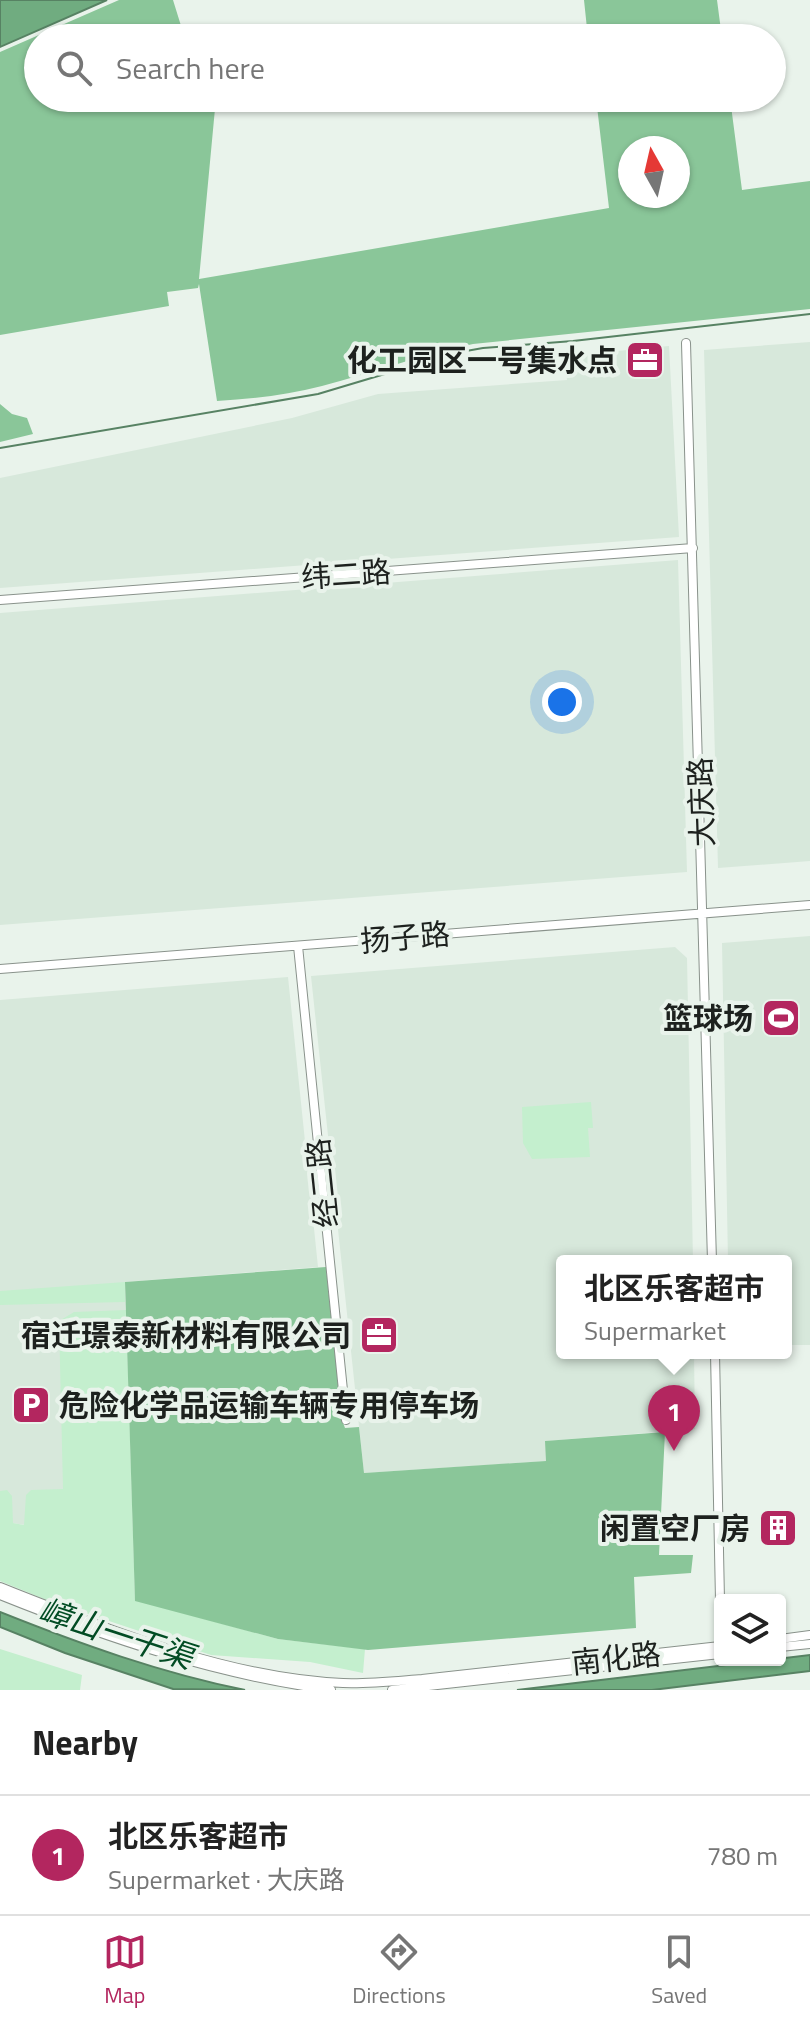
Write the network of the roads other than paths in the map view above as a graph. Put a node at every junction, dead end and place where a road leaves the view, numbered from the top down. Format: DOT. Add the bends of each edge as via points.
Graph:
graph roads {
  1 [pos="686,343"];
  2 [pos="693,548"];
  3 [pos="0,600"];
  4 [pos="810,905"];
  5 [pos="704,913"];
  6 [pos="298,946"];
  7 [pos="0,969"];
  8 [pos="712,1255"];
  9 [pos="715,1359"];
  10 [pos="346,1420"];
  11 [pos="0,1587"];
  12 [pos="720,1594"];
  13 [pos="0,1595"];
  14 [pos="810,1635"];
  15 [pos="786,1638"];
  16 [pos="810,1644"];
  17 [pos="786,1646"];
  18 [pos="714,1647"];
  19 [pos="714,1655"];
  20 [pos="331,1690"];
  21 [pos="392,1690"];
  1 -- 2 [label="street, 大庆路"];
  2 -- 3 [label="street, 纬二路"];
  2 -- 5 [label="street, 大庆路"];
  4 -- 5 [label="street, 扬子路"];
  5 -- 6 [label="street, 扬子路"];
  5 -- 8 [label="street, 大庆路"];
  6 -- 7 [label="street, 扬子路"];
  6 -- 10 [label="street, 经二路"];
  9 -- 12 [label="street"];
  11 -- 18 [label="street, 南化路" via="156,1646 340,1683"];
  13 -- 20 [label="street" via="155,1652"];
  14 -- 15 [label="street"];
  16 -- 17 [label="street"];
  19 -- 21 [label="street, 南化路"];
}
